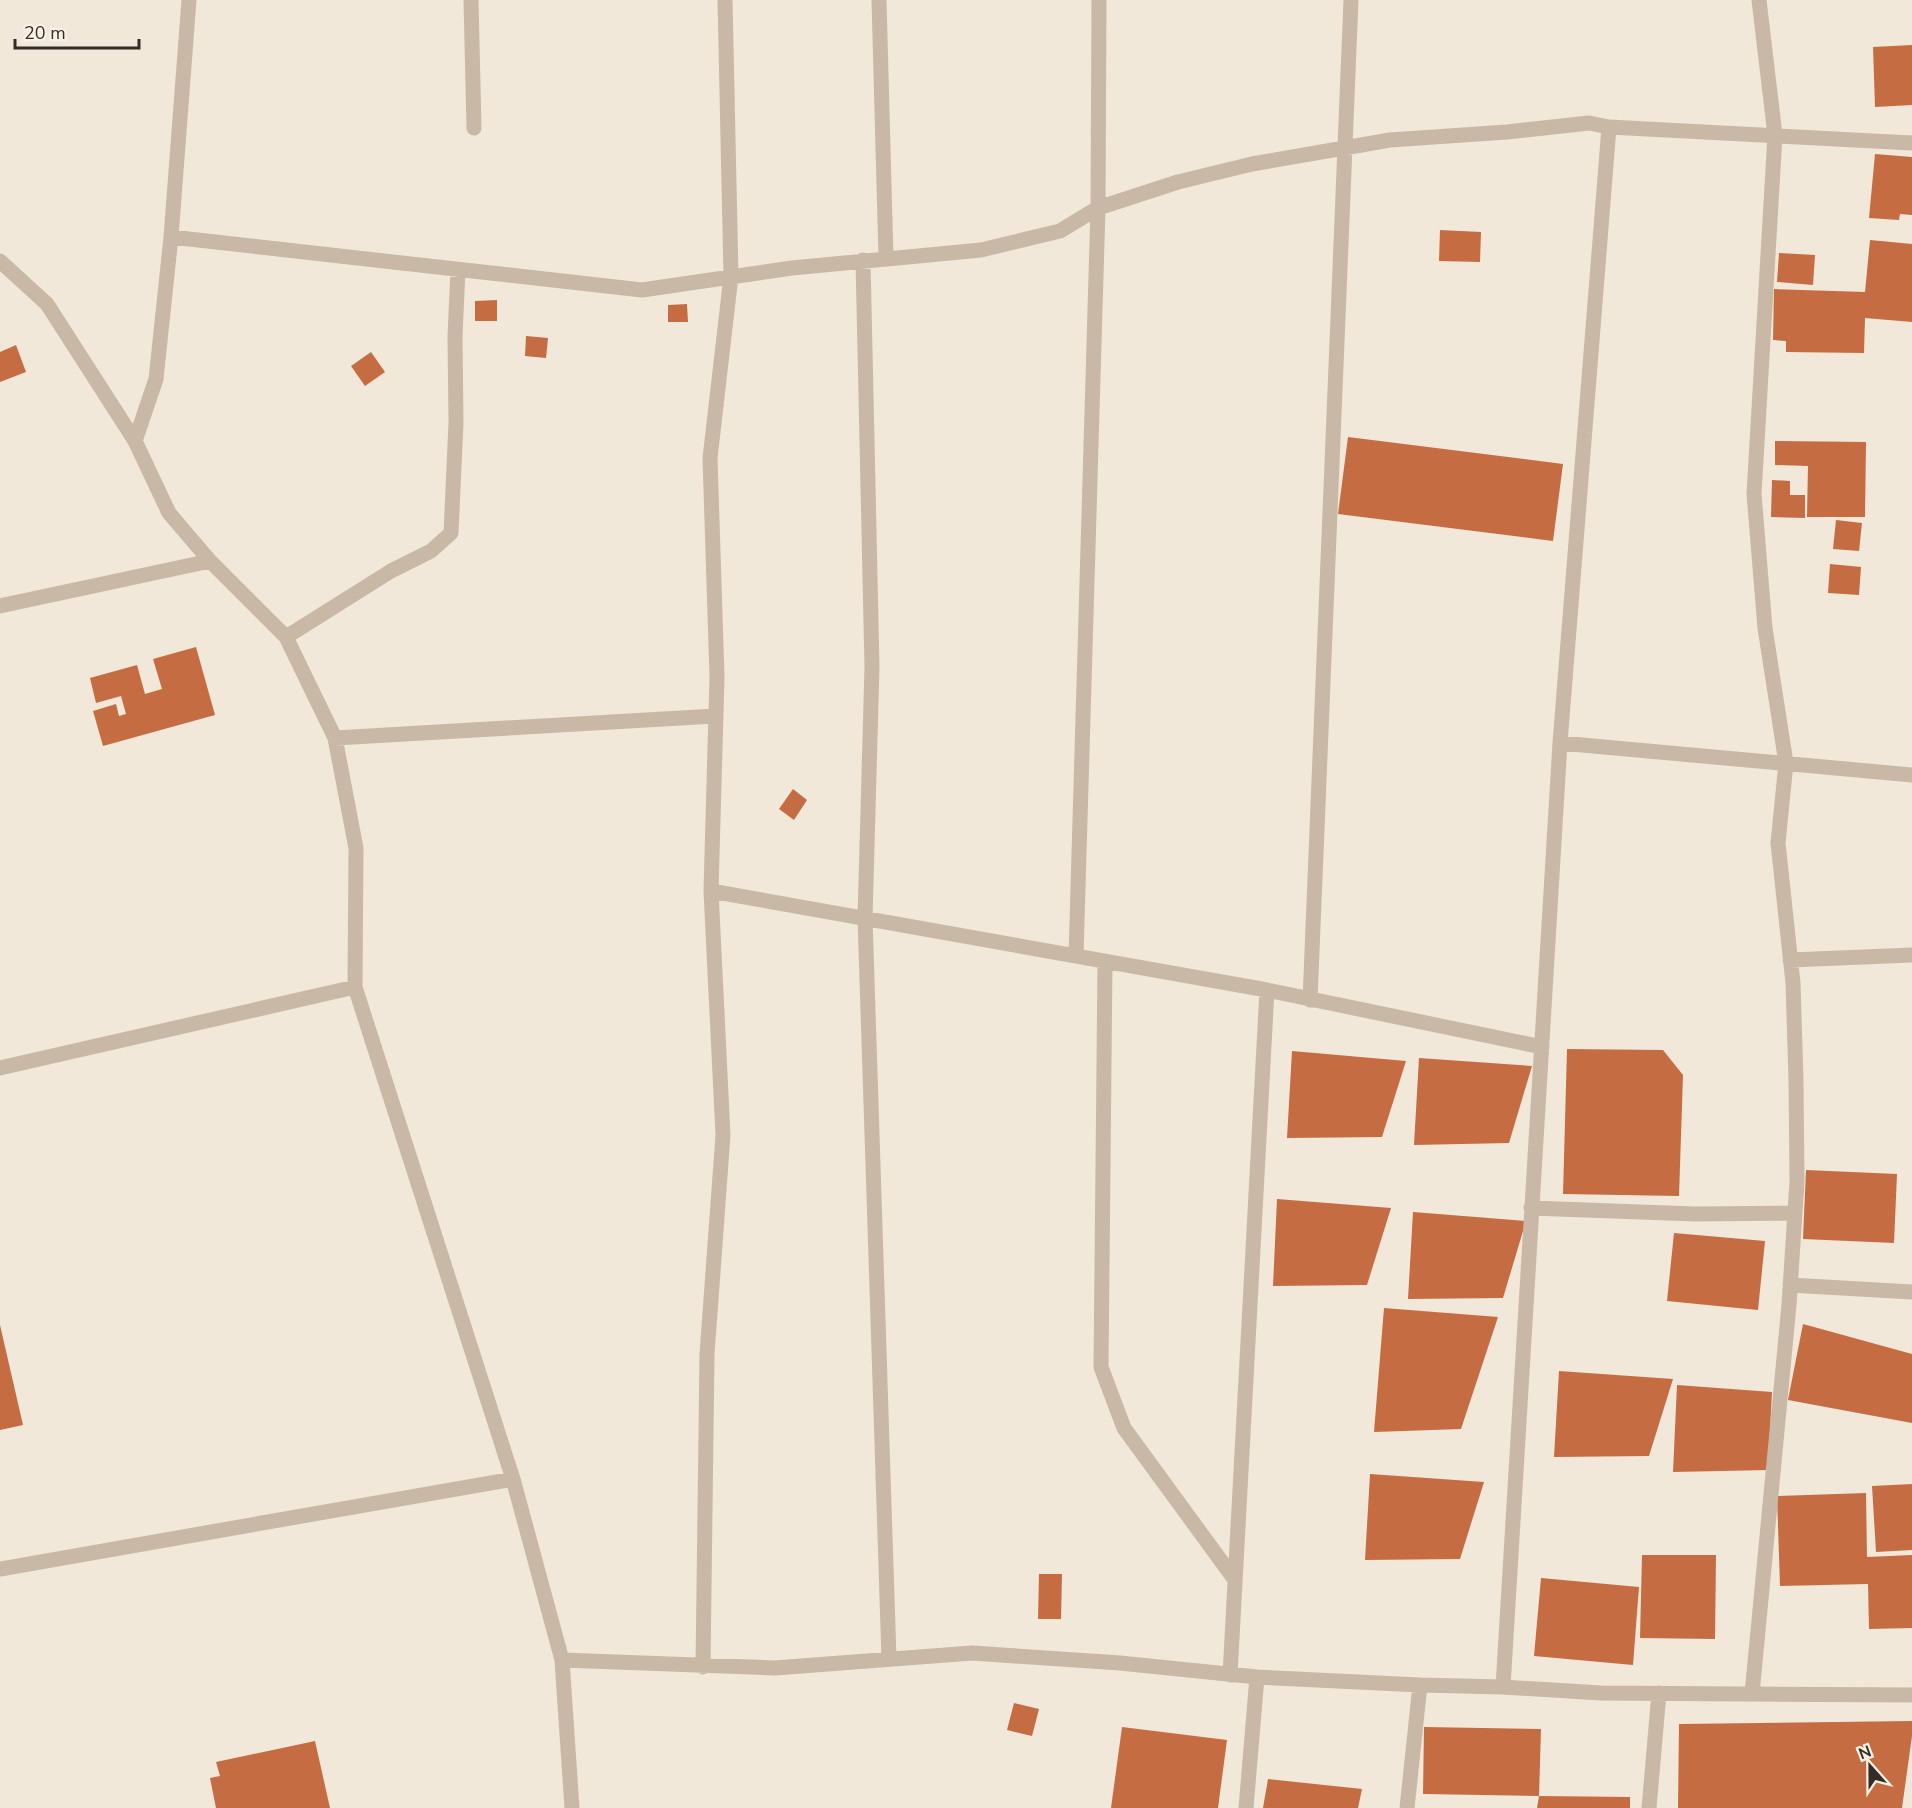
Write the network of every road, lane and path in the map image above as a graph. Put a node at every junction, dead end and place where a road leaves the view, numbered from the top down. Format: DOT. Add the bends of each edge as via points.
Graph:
graph roads {
  1 [pos="189,0"];
  2 [pos="471,0"];
  3 [pos="725,0"];
  4 [pos="879,0"];
  5 [pos="1099,0"];
  6 [pos="1351,0"];
  7 [pos="1759,0"];
  8 [pos="1609,127"];
  9 [pos="474,128"];
  10 [pos="1776,135"];
  11 [pos="1912,143"];
  12 [pos="1345,147"];
  13 [pos="1098,208"];
  14 [pos="171,237"];
  15 [pos="886,258"];
  16 [pos="863,260"];
  17 [pos="0,261"];
  18 [pos="458,270"];
  19 [pos="731,276"];
  20 [pos="135,441"];
  21 [pos="210,561"];
  22 [pos="0,606"];
  23 [pos="286,638"];
  24 [pos="716,716"];
  25 [pos="335,738"];
  26 [pos="1560,743"];
  27 [pos="1786,764"];
  28 [pos="1912,775"];
  29 [pos="711,891"];
  30 [pos="864,918"];
  31 [pos="1912,955"];
  32 [pos="1076,956"];
  33 [pos="1790,960"];
  34 [pos="1105,962"];
  35 [pos="355,987"];
  36 [pos="1267,990"];
  37 [pos="1310,1000"];
  38 [pos="1542,1047"];
  39 [pos="0,1068"];
  40 [pos="1532,1208"];
  41 [pos="1795,1213"];
  42 [pos="1790,1285"];
  43 [pos="1912,1292"];
  44 [pos="513,1479"];
  45 [pos="0,1569"];
  46 [pos="1235,1580"];
  47 [pos="889,1659"];
  48 [pos="562,1660"];
  49 [pos="703,1667"];
  50 [pos="1230,1675"];
  51 [pos="1257,1677"];
  52 [pos="1420,1685"];
  53 [pos="1503,1687"];
  54 [pos="1659,1693"];
  55 [pos="1752,1694"];
  56 [pos="1912,1695"];
  57 [pos="572,1808"];
  58 [pos="1246,1808"];
  59 [pos="1407,1808"];
  60 [pos="1649,1808"];
  1 -- 14 [label="street"];
  2 -- 9 [label="street"];
  3 -- 19 [label="street"];
  4 -- 15 [label="street"];
  5 -- 13 [label="street"];
  6 -- 12 [label="street"];
  7 -- 10 [label="street"];
  8 -- 10 [label="street"];
  8 -- 12 [label="street" via="1589,123"];
  8 -- 26 [label="street"];
  10 -- 11 [label="street"];
  10 -- 27 [label="street" via="1754,494 1765,628"];
  12 -- 13 [label="street" via="1178,182"];
  12 -- 37 [label="street"];
  13 -- 15 [label="street" via="1060,231 981,250"];
  13 -- 32 [label="street"];
  14 -- 18 [label="street"];
  14 -- 20 [label="street" via="156,379"];
  15 -- 16 [label="street"];
  16 -- 19 [label="street"];
  16 -- 30 [label="street" via="872,667"];
  17 -- 20 [label="street" via="47,304"];
  18 -- 19 [label="street" via="642,290"];
  18 -- 23 [label="street" via="451,533 431,551"];
  19 -- 24 [label="street" via="710,458"];
  20 -- 21 [label="street" via="168,513"];
  21 -- 22 [label="street"];
  21 -- 23 [label="street"];
  23 -- 25 [label="street"];
  24 -- 25 [label="street"];
  24 -- 29 [label="street"];
  25 -- 35 [label="street" via="356,848"];
  26 -- 27 [label="street"];
  26 -- 38 [label="street"];
  27 -- 28 [label="street"];
  27 -- 33 [label="street" via="1778,843"];
  29 -- 30 [label="street"];
  29 -- 49 [label="street" via="723,1135 707,1354"];
  30 -- 32 [label="street"];
  30 -- 47 [label="street"];
  31 -- 33 [label="street"];
  32 -- 34 [label="street"];
  33 -- 41 [label="street" via="1796,1080"];
  34 -- 36 [label="street"];
  34 -- 46 [label="street" via="1101,1367 1124,1428"];
  35 -- 39 [label="street"];
  35 -- 44 [label="street"];
  36 -- 37 [label="street"];
  36 -- 46 [label="street"];
  37 -- 38 [label="street"];
  38 -- 40 [label="street"];
  40 -- 41 [label="street"];
  40 -- 53 [label="street"];
  41 -- 42 [label="street"];
  42 -- 43 [label="street"];
  42 -- 55 [label="street"];
  44 -- 45 [label="street"];
  44 -- 48 [label="street"];
  46 -- 50 [label="street"];
  47 -- 49 [label="street" via="776,1668"];
  47 -- 50 [label="street" via="972,1653"];
  48 -- 49 [label="street"];
  48 -- 57 [label="street"];
  50 -- 51 [label="street"];
  51 -- 52 [label="street"];
  51 -- 58 [label="street"];
  52 -- 53 [label="street"];
  52 -- 59 [label="street"];
  53 -- 54 [label="street"];
  54 -- 55 [label="street"];
  54 -- 60 [label="street"];
  55 -- 56 [label="street"];
}
